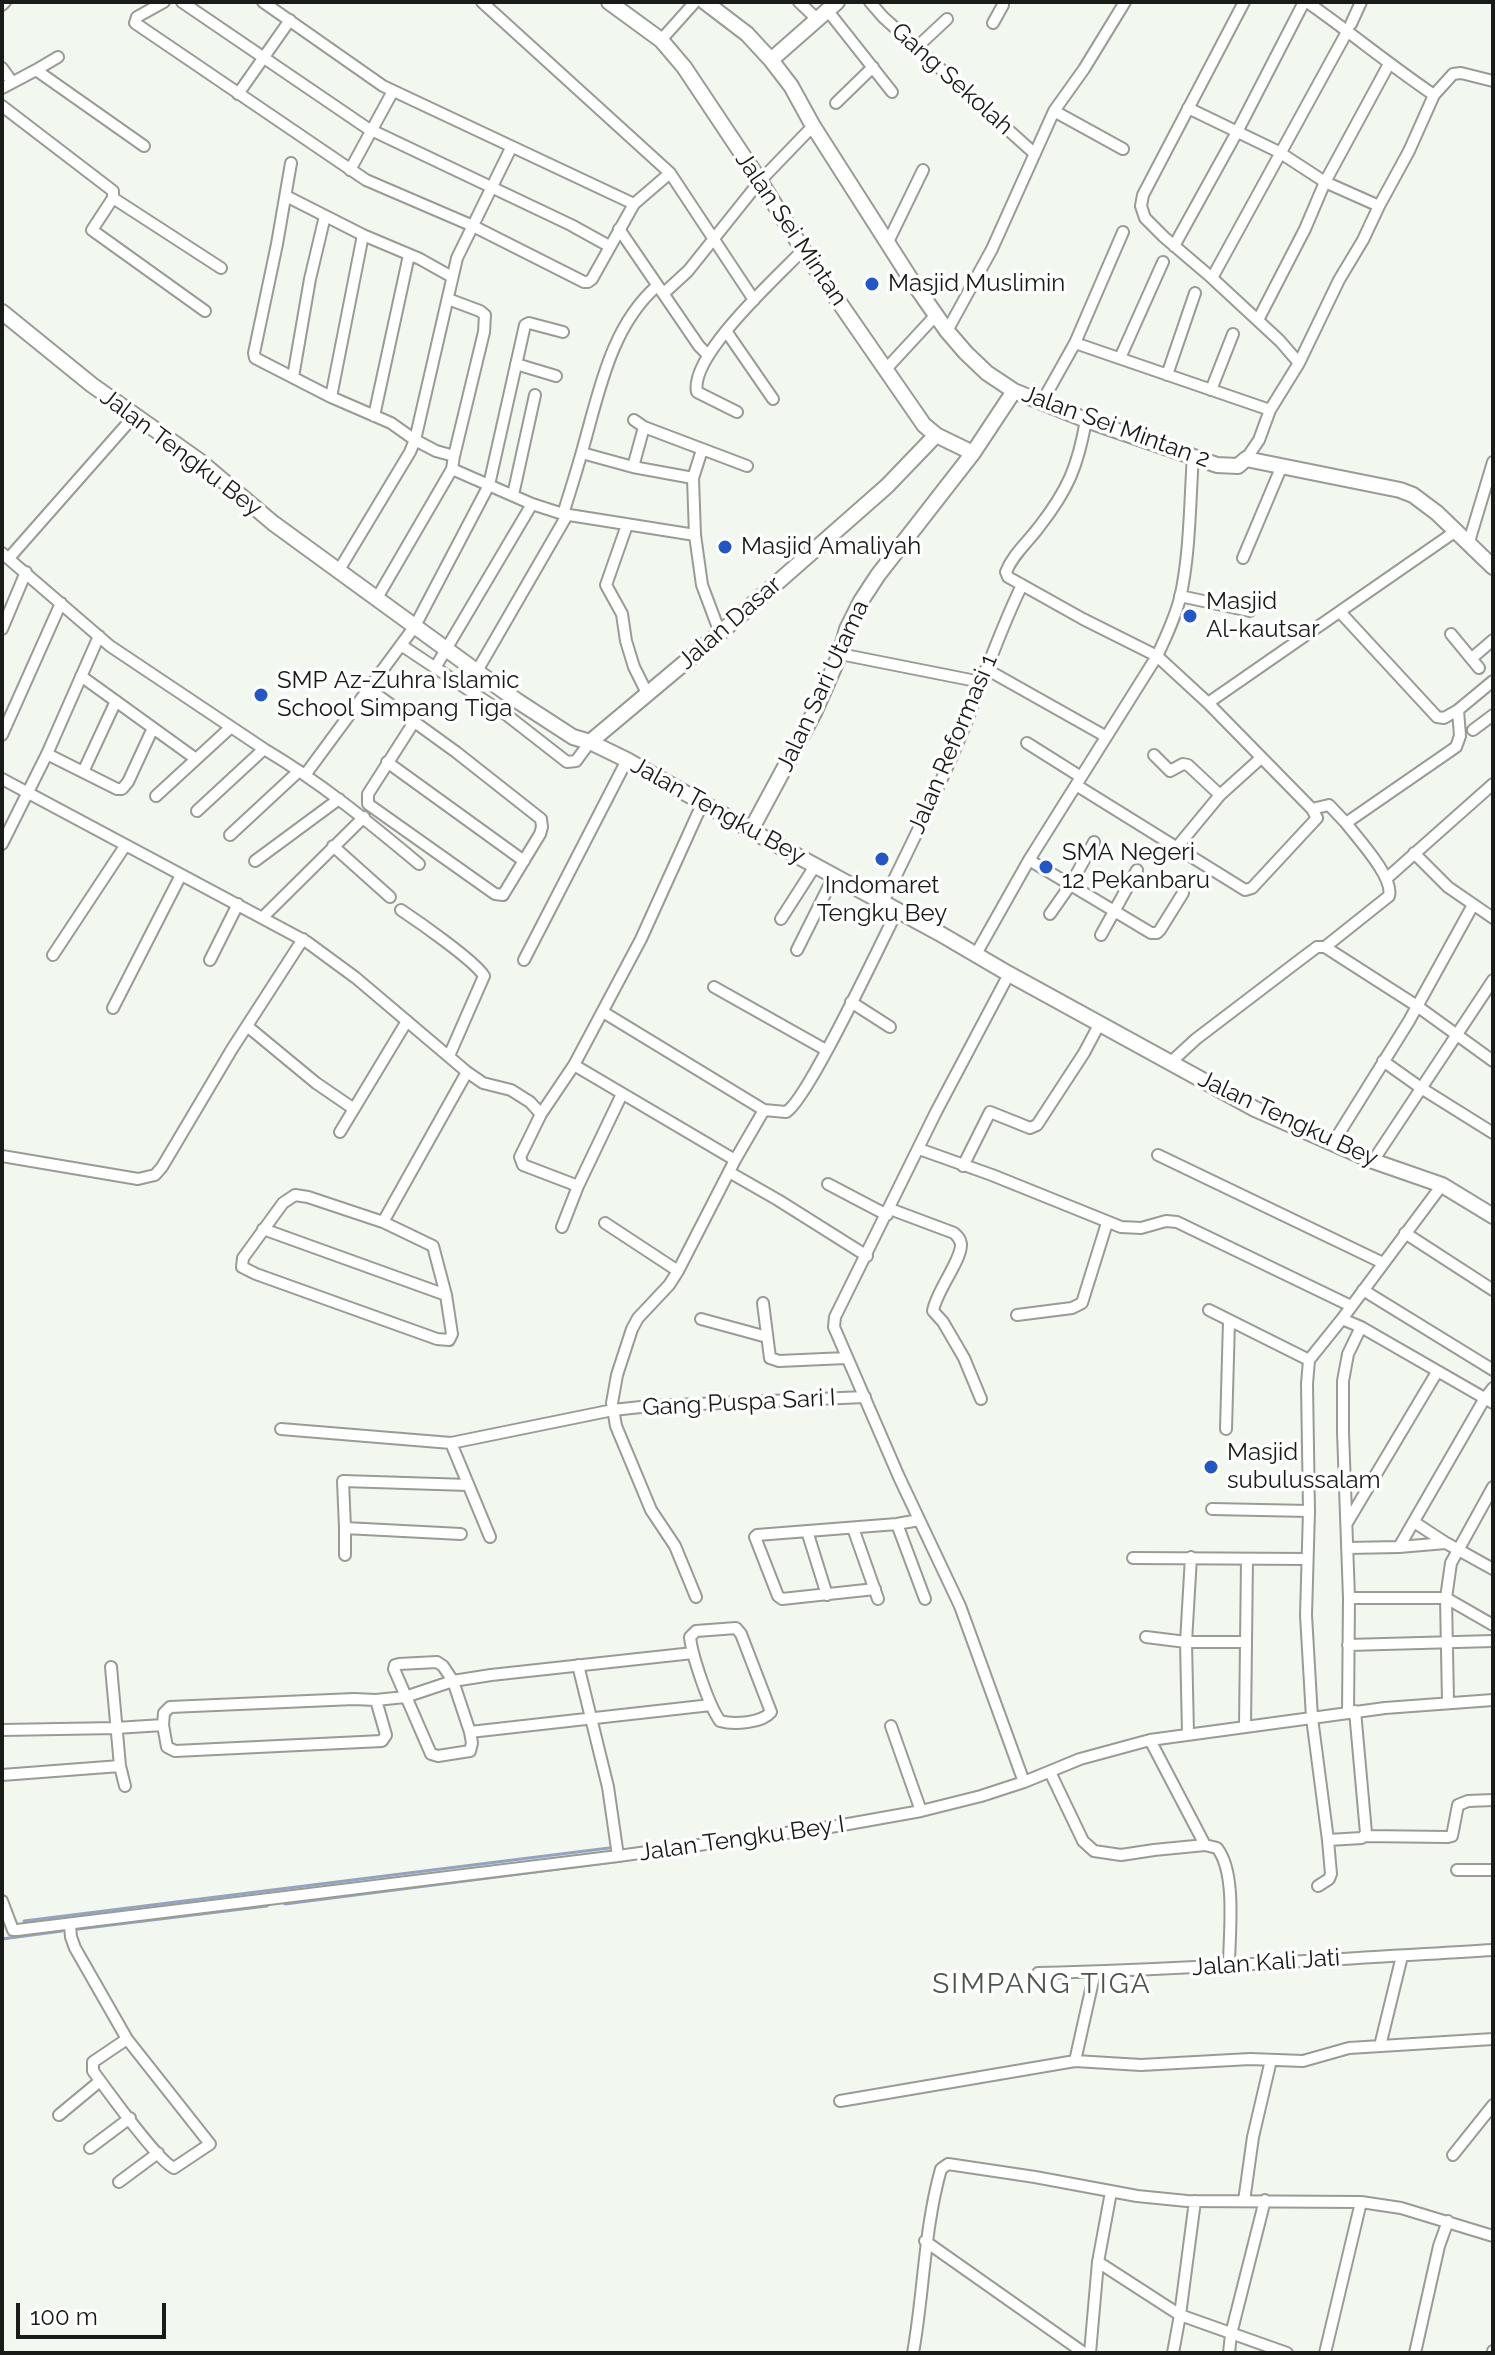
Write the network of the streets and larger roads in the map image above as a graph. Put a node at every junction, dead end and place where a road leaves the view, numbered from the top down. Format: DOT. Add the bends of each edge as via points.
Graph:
graph roads {
  1 [pos="164,2"];
  2 [pos="182,2"];
  3 [pos="263,2"];
  4 [pos="482,2"];
  5 [pos="609,2"];
  6 [pos="695,2"];
  7 [pos="705,2"];
  8 [pos="799,2"];
  9 [pos="870,2"];
  10 [pos="1002,2"];
  11 [pos="1125,2"];
  12 [pos="1244,2"];
  13 [pos="1306,2"];
  14 [pos="1361,2"];
  15 [pos="827,11"];
  16 [pos="947,19"];
  17 [pos="290,20"];
  18 [pos="993,23"];
  19 [pos="1349,27"];
  20 [pos="661,40"];
  21 [pos="917,47"];
  22 [pos="58,57"];
  23 [pos="264,57"];
  24 [pos="771,60"];
  25 [pos="1389,64"];
  26 [pos="873,67"];
  27 [pos="2,68"];
  28 [pos="36,70"];
  29 [pos="1493,81"];
  30 [pos="7,85"];
  31 [pos="393,91"];
  32 [pos="892,92"];
  33 [pos="238,94"];
  34 [pos="1434,95"];
  35 [pos="836,103"];
  36 [pos="2,106"];
  37 [pos="1188,108"];
  38 [pos="1054,111"];
  39 [pos="813,126"];
  40 [pos="373,130"];
  41 [pos="1237,132"];
  42 [pos="144,146"];
  43 [pos="511,148"];
  44 [pos="1123,149"];
  45 [pos="1279,152"];
  46 [pos="1035,154"];
  47 [pos="291,163"];
  48 [pos="350,170"];
  49 [pos="923,170"];
  50 [pos="670,173"];
  51 [pos="760,181"];
  52 [pos="1325,182"];
  53 [pos="492,187"];
  54 [pos="286,196"];
  55 [pos="113,198"];
  56 [pos="634,204"];
  57 [pos="1379,206"];
  58 [pos="325,216"];
  59 [pos="473,226"];
  60 [pos="619,229"];
  61 [pos="1123,232"];
  62 [pos="363,235"];
  63 [pos="713,241"];
  64 [pos="888,242"];
  65 [pos="609,246"];
  66 [pos="1174,246"];
  67 [pos="803,250"];
  68 [pos="409,255"];
  69 [pos="1163,262"];
  70 [pos="221,268"];
  71 [pos="452,277"];
  72 [pos="1212,278"];
  73 [pos="661,290"];
  74 [pos="1195,293"];
  75 [pos="448,299"];
  76 [pos="754,300"];
  77 [pos="205,311"];
  78 [pos="2,312"];
  79 [pos="936,315"];
  80 [pos="1258,320"];
  81 [pos="726,331"];
  82 [pos="947,331"];
  83 [pos="563,332"];
  84 [pos="1233,334"];
  85 [pos="1075,343"];
  86 [pos="707,354"];
  87 [pos="1120,358"];
  88 [pos="1299,363"];
  89 [pos="516,364"];
  90 [pos="886,369"];
  91 [pos="1167,375"];
  92 [pos="556,376"];
  93 [pos="293,377"];
  94 [pos="1211,390"];
  95 [pos="1014,391"];
  96 [pos="535,395"];
  97 [pos="331,397"];
  98 [pos="773,399"];
  99 [pos="1042,402"];
  100 [pos="1270,410"];
  101 [pos="737,412"];
  102 [pos="135,415"];
  103 [pos="374,416"];
  104 [pos="634,420"];
  105 [pos="1086,420"];
  106 [pos="644,427"];
  107 [pos="936,435"];
  108 [pos="415,440"];
  109 [pos="702,450"];
  110 [pos="582,453"];
  111 [pos="973,453"];
  112 [pos="1193,455"];
  113 [pos="454,456"];
  114 [pos="1246,459"];
  115 [pos="1493,462"];
  116 [pos="747,466"];
  117 [pos="633,467"];
  118 [pos="1281,468"];
  119 [pos="452,469"];
  120 [pos="693,478"];
  121 [pos="489,485"];
  122 [pos="513,495"];
  123 [pos="532,504"];
  124 [pos="563,514"];
  125 [pos="627,525"];
  126 [pos="1456,531"];
  127 [pos="695,535"];
  128 [pos="1468,545"];
  129 [pos="5,556"];
  130 [pos="1243,558"];
  131 [pos="1493,567"];
  132 [pos="339,570"];
  133 [pos="26,572"];
  134 [pos="1022,585"];
  135 [pos="1180,596"];
  136 [pos="377,598"];
  137 [pos="61,603"];
  138 [pos="1250,611"];
  139 [pos="1340,612"];
  140 [pos="415,626"];
  141 [pos="2,629"];
  142 [pos="720,633"];
  143 [pos="1451,634"];
  144 [pos="99,636"];
  145 [pos="1493,640"];
  146 [pos="401,645"];
  147 [pos="447,648"];
  148 [pos="840,654"];
  149 [pos="1157,656"];
  150 [pos="1472,658"];
  151 [pos="435,668"];
  152 [pos="1479,668"];
  153 [pos="986,669"];
  154 [pos="477,671"];
  155 [pos="81,676"];
  156 [pos="1493,681"];
  157 [pos="981,682"];
  158 [pos="369,689"];
  159 [pos="647,693"];
  160 [pos="116,701"];
  161 [pos="1208,703"];
  162 [pos="1458,710"];
  163 [pos="1493,715"];
  164 [pos="414,722"];
  165 [pos="153,728"];
  166 [pos="230,728"];
  167 [pos="1473,730"];
  168 [pos="2,735"];
  169 [pos="1105,736"];
  170 [pos="590,742"];
  171 [pos="1027,743"];
  172 [pos="264,749"];
  173 [pos="47,754"];
  174 [pos="1154,755"];
  175 [pos="1261,758"];
  176 [pos="196,759"];
  177 [pos="627,760"];
  178 [pos="387,762"];
  179 [pos="83,772"];
  180 [pos="302,773"];
  181 [pos="2,779"];
  182 [pos="1079,781"];
  183 [pos="1493,784"];
  184 [pos="27,793"];
  185 [pos="1220,795"];
  186 [pos="156,796"];
  187 [pos="339,799"];
  188 [pos="703,802"];
  189 [pos="1312,809"];
  190 [pos="197,811"];
  191 [pos="364,817"];
  192 [pos="1346,823"];
  193 [pos="751,830"];
  194 [pos="230,835"];
  195 [pos="1094,842"];
  196 [pos="2,844"];
  197 [pos="125,846"];
  198 [pos="333,846"];
  199 [pos="1177,847"];
  200 [pos="1414,853"];
  201 [pos="1029,860"];
  202 [pos="255,861"];
  203 [pos="524,861"];
  204 [pos="419,864"];
  205 [pos="815,866"];
  206 [pos="1137,870"];
  207 [pos="181,875"];
  208 [pos="834,876"];
  209 [pos="1386,879"];
  210 [pos="1071,884"];
  211 [pos="1183,893"];
  212 [pos="390,897"];
  213 [pos="883,902"];
  214 [pos="238,904"];
  215 [pos="1473,905"];
  216 [pos="401,910"];
  217 [pos="897,911"];
  218 [pos="1114,911"];
  219 [pos="1050,914"];
  220 [pos="263,917"];
  221 [pos="1493,918"];
  222 [pos="781,919"];
  223 [pos="1101,935"];
  224 [pos="303,939"];
  225 [pos="1325,947"];
  226 [pos="797,950"];
  227 [pos="976,954"];
  228 [pos="53,955"];
  229 [pos="210,960"];
  230 [pos="524,960"];
  231 [pos="1009,974"];
  232 [pos="1493,980"];
  233 [pos="714,987"];
  234 [pos="851,1002"];
  235 [pos="1417,1006"];
  236 [pos="113,1008"];
  237 [pos="603,1012"];
  238 [pos="407,1021"];
  239 [pos="1100,1023"];
  240 [pos="247,1026"];
  241 [pos="890,1027"];
  242 [pos="1456,1035"];
  243 [pos="826,1050"];
  244 [pos="449,1056"];
  245 [pos="1383,1061"];
  246 [pos="1493,1061"];
  247 [pos="1171,1062"];
  248 [pos="574,1065"];
  249 [pos="467,1072"];
  250 [pos="1421,1088"];
  251 [pos="622,1094"];
  252 [pos="354,1109"];
  253 [pos="764,1110"];
  254 [pos="541,1114"];
  255 [pos="340,1132"];
  256 [pos="1493,1133"];
  257 [pos="1333,1143"];
  258 [pos="919,1149"];
  259 [pos="1158,1155"];
  260 [pos="2,1156"];
  261 [pos="735,1160"];
  262 [pos="1373,1161"];
  263 [pos="963,1166"];
  264 [pos="729,1172"];
  265 [pos="828,1184"];
  266 [pos="1442,1185"];
  267 [pos="578,1186"];
  268 [pos="888,1212"];
  269 [pos="1493,1216"];
  270 [pos="383,1222"];
  271 [pos="605,1223"];
  272 [pos="1107,1223"];
  273 [pos="562,1227"];
  274 [pos="263,1229"];
  275 [pos="1405,1233"];
  276 [pos="867,1256"];
  277 [pos="1383,1263"];
  278 [pos="678,1271"];
  279 [pos="1363,1290"];
  280 [pos="1493,1290"];
  281 [pos="446,1295"];
  282 [pos="763,1303"];
  283 [pos="1351,1306"];
  284 [pos="1209,1310"];
  285 [pos="1017,1315"];
  286 [pos="701,1319"];
  287 [pos="1342,1319"];
  288 [pos="1229,1321"];
  289 [pos="1361,1327"];
  290 [pos="767,1337"];
  291 [pos="846,1358"];
  292 [pos="1309,1360"];
  293 [pos="1493,1370"];
  294 [pos="1437,1372"];
  295 [pos="1493,1388"];
  296 [pos="865,1397"];
  297 [pos="981,1399"];
  298 [pos="1489,1400"];
  299 [pos="613,1410"];
  300 [pos="281,1429"];
  301 [pos="1226,1429"];
  302 [pos="451,1443"];
  303 [pos="468,1485"];
  304 [pos="1493,1487"];
  305 [pos="1212,1509"];
  306 [pos="1482,1509"];
  307 [pos="1309,1511"];
  308 [pos="1493,1514"];
  309 [pos="919,1520"];
  310 [pos="1414,1522"];
  311 [pos="1347,1523"];
  312 [pos="897,1524"];
  313 [pos="345,1528"];
  314 [pos="853,1528"];
  315 [pos="807,1531"];
  316 [pos="461,1534"];
  317 [pos="490,1537"];
  318 [pos="1446,1543"];
  319 [pos="1399,1547"];
  320 [pos="1347,1548"];
  321 [pos="1459,1549"];
  322 [pos="345,1555"];
  323 [pos="1191,1557"];
  324 [pos="1133,1558"];
  325 [pos="1247,1559"];
  326 [pos="1307,1559"];
  327 [pos="1493,1569"];
  328 [pos="827,1595"];
  329 [pos="696,1597"];
  330 [pos="1349,1598"];
  331 [pos="1446,1598"];
  332 [pos="925,1599"];
  333 [pos="1493,1625"];
  334 [pos="1146,1637"];
  335 [pos="1493,1641"];
  336 [pos="1186,1642"];
  337 [pos="1246,1642"];
  338 [pos="1448,1643"];
  339 [pos="1348,1645"];
  340 [pos="693,1653"];
  341 [pos="578,1665"];
  342 [pos="111,1667"];
  343 [pos="453,1681"];
  344 [pos="405,1697"];
  345 [pos="376,1700"];
  346 [pos="1493,1700"];
  347 [pos="1448,1702"];
  348 [pos="711,1705"];
  349 [pos="1351,1712"];
  350 [pos="1312,1718"];
  351 [pos="592,1719"];
  352 [pos="163,1725"];
  353 [pos="891,1726"];
  354 [pos="1245,1726"];
  355 [pos="116,1728"];
  356 [pos="2,1730"];
  357 [pos="470,1732"];
  358 [pos="1188,1734"];
  359 [pos="1150,1740"];
  360 [pos="120,1766"];
  361 [pos="1050,1772"];
  362 [pos="2,1775"];
  363 [pos="1024,1782"];
  364 [pos="125,1786"];
  365 [pos="1493,1800"];
  366 [pos="921,1811"];
  367 [pos="1365,1836"];
  368 [pos="1328,1840"];
  369 [pos="1205,1845"];
  370 [pos="618,1856"];
  371 [pos="1457,1870"];
  372 [pos="1493,1870"];
  373 [pos="1318,1886"];
  374 [pos="2,1901"];
  375 [pos="70,1925"];
  376 [pos="1493,1950"];
  377 [pos="1402,1956"];
  378 [pos="1229,1966"];
  379 [pos="1095,1972"];
  380 [pos="1038,1973"];
  381 [pos="127,2039"];
  382 [pos="1493,2039"];
  383 [pos="1380,2046"];
  384 [pos="1271,2060"];
  385 [pos="1075,2061"];
  386 [pos="100,2081"];
  387 [pos="840,2101"];
  388 [pos="1493,2105"];
  389 [pos="59,2115"];
  390 [pos="130,2118"];
  391 [pos="90,2148"];
  392 [pos="158,2153"];
  393 [pos="1453,2155"];
  394 [pos="119,2182"];
  395 [pos="1111,2192"];
  396 [pos="1265,2200"];
  397 [pos="1195,2201"];
  398 [pos="1244,2201"];
  399 [pos="1361,2202"];
  400 [pos="1448,2221"];
  401 [pos="1493,2236"];
  402 [pos="925,2241"];
  403 [pos="1098,2262"];
  404 [pos="1180,2315"];
  405 [pos="1231,2334"];
  406 [pos="913,2353"];
  407 [pos="1084,2353"];
  408 [pos="1090,2353"];
  409 [pos="1173,2353"];
  410 [pos="1229,2353"];
  411 [pos="1287,2353"];
  412 [pos="1325,2353"];
  413 [pos="1415,2353"];
  1 -- 33 [label="street" via="135,23"];
  2 -- 23 [label="street"];
  3 -- 17 [label="street"];
  4 -- 50 [label="street"];
  5 -- 20 [label="street, Jalan Sei Mintan"];
  6 -- 20 [label="street"];
  7 -- 24 [label="street, Jalan Sei Mintan 2"];
  8 -- 15 [label="street"];
  9 -- 21 [label="street, Gang Sekolah"];
  10 -- 18 [label="street"];
  11 -- 38 [label="street"];
  12 -- 37 [label="street"];
  13 -- 19 [label="street"];
  13 -- 41 [label="street"];
  14 -- 19 [label="street"];
  15 -- 24 [label="street"];
  15 -- 26 [label="street"];
  16 -- 21 [label="street"];
  17 -- 23 [label="street"];
  17 -- 31 [label="street"];
  19 -- 25 [label="street"];
  19 -- 45 [label="street"];
  20 -- 51 [label="street, Jalan Sei Mintan"];
  21 -- 46 [label="street, Gang Sekolah"];
  22 -- 28 [label="street"];
  23 -- 33 [label="street"];
  23 -- 40 [label="street"];
  24 -- 39 [label="street, Jalan Sei Mintan 2"];
  25 -- 34 [label="street"];
  25 -- 52 [label="street"];
  26 -- 32 [label="street"];
  26 -- 35 [label="street"];
  27 -- 30 [label="street"];
  28 -- 30 [label="street"];
  28 -- 42 [label="street"];
  29 -- 34 [label="street" via="1453,74"];
  31 -- 40 [label="street"];
  31 -- 43 [label="street"];
  33 -- 48 [label="street"];
  34 -- 57 [label="street"];
  36 -- 55 [label="street" via="113,191"];
  37 -- 41 [label="street"];
  37 -- 66 [label="street" via="1141,206 1145,218"];
  38 -- 44 [label="street"];
  38 -- 46 [label="street"];
  39 -- 51 [label="street"];
  39 -- 64 [label="street, Jalan Sei Mintan 2"];
  40 -- 48 [label="street"];
  40 -- 53 [label="street"];
  41 -- 45 [label="street"];
  41 -- 66 [label="street"];
  43 -- 53 [label="street"];
  43 -- 56 [label="street"];
  45 -- 52 [label="street"];
  45 -- 72 [label="street"];
  46 -- 82 [label="street"];
  47 -- 54 [label="street"];
  48 -- 59 [label="street"];
  49 -- 64 [label="street"];
  50 -- 56 [label="street"];
  50 -- 63 [label="street"];
  51 -- 63 [label="street"];
  51 -- 67 [label="street, Jalan Sei Mintan"];
  52 -- 57 [label="street"];
  52 -- 80 [label="street"];
  53 -- 59 [label="street"];
  53 -- 65 [label="street"];
  54 -- 58 [label="street"];
  54 -- 93 [label="street" via="254,356"];
  55 -- 70 [label="street"];
  55 -- 77 [label="street" via="92,230"];
  56 -- 60 [label="street"];
  57 -- 88 [label="street"];
  58 -- 62 [label="street"];
  58 -- 93 [label="street"];
  59 -- 65 [label="street" via="584,282 592,279"];
  59 -- 71 [label="street"];
  60 -- 65 [label="street"];
  60 -- 73 [label="street"];
  61 -- 85 [label="street"];
  62 -- 68 [label="street"];
  62 -- 97 [label="street"];
  63 -- 73 [label="street" via="688,271"];
  63 -- 76 [label="street"];
  64 -- 79 [label="street, Jalan Sei Mintan 2"];
  66 -- 72 [label="street"];
  67 -- 76 [label="street"];
  67 -- 90 [label="street, Jalan Sei Mintan"];
  68 -- 71 [label="street"];
  68 -- 103 [label="street"];
  69 -- 87 [label="street"];
  71 -- 75 [label="street"];
  72 -- 80 [label="street"];
  73 -- 86 [label="street"];
  73 -- 110 [label="street" via="636,307 623,326"];
  74 -- 91 [label="street"];
  75 -- 108 [label="street"];
  75 -- 113 [label="street" via="485,315"];
  76 -- 81 [label="street"];
  78 -- 102 [label="street, Jalan Tengku Bey"];
  79 -- 82 [label="street, Jalan Sei Mintan 2"];
  79 -- 90 [label="street"];
  80 -- 88 [label="street"];
  81 -- 86 [label="street"];
  81 -- 98 [label="street"];
  82 -- 95 [label="street, Jalan Sei Mintan 2" via="987,373"];
  83 -- 89 [label="street" via="525,325"];
  84 -- 94 [label="street"];
  85 -- 87 [label="street"];
  85 -- 99 [label="street"];
  86 -- 101 [label="street" via="697,392"];
  87 -- 91 [label="street"];
  88 -- 100 [label="street"];
  89 -- 92 [label="street"];
  89 -- 121 [label="street"];
  90 -- 107 [label="street, Jalan Sei Mintan"];
  91 -- 94 [label="street"];
  93 -- 97 [label="street"];
  94 -- 100 [label="street"];
  95 -- 99 [label="street, Jalan Sei Mintan 2"];
  95 -- 111 [label="street, Jalan Sari Utama"];
  96 -- 122 [label="street"];
  97 -- 103 [label="street"];
  99 -- 105 [label="street, Jalan Sei Mintan 2"];
  100 -- 114 [label="street"];
  102 -- 129 [label="street"];
  102 -- 132 [label="street, Jalan Tengku Bey"];
  103 -- 108 [label="street"];
  104 -- 106 [label="street"];
  105 -- 112 [label="street, Jalan Sei Mintan 2"];
  105 -- 134 [label="street" via="1069,484 1007,568 1008,577"];
  106 -- 109 [label="street"];
  106 -- 117 [label="street"];
  107 -- 111 [label="street, Jalan Sei Mintan"];
  107 -- 142 [label="street, Jalan Dasar" via="887,486"];
  108 -- 113 [label="street"];
  108 -- 132 [label="street"];
  109 -- 116 [label="street"];
  109 -- 120 [label="street"];
  110 -- 117 [label="street"];
  110 -- 124 [label="street"];
  111 -- 148 [label="street, Jalan Sari Utama" via="870,588"];
  112 -- 114 [label="street, Jalan Sei Mintan 2" via="1228,467"];
  112 -- 135 [label="street"];
  113 -- 119 [label="street"];
  114 -- 118 [label="street, Jalan Sei Mintan 2"];
  115 -- 128 [label="street"];
  117 -- 120 [label="street"];
  118 -- 126 [label="street, Jalan Sei Mintan 2" via="1400,490 1422,501"];
  118 -- 130 [label="street"];
  119 -- 121 [label="street"];
  119 -- 136 [label="street"];
  120 -- 127 [label="street"];
  121 -- 122 [label="street"];
  121 -- 140 [label="street"];
  122 -- 123 [label="street"];
  123 -- 124 [label="street"];
  123 -- 147 [label="street"];
  124 -- 125 [label="street"];
  124 -- 154 [label="street" via="566,517"];
  125 -- 127 [label="street"];
  125 -- 159 [label="street" via="606,585 622,614 634,667"];
  126 -- 128 [label="street, Jalan Sei Mintan 2"];
  126 -- 139 [label="street"];
  127 -- 142 [label="street" via="702,585"];
  128 -- 131 [label="street, Jalan Sei Mintan 2"];
  129 -- 133 [label="street"];
  132 -- 136 [label="street, Jalan Tengku Bey"];
  133 -- 137 [label="street"];
  133 -- 141 [label="street"];
  134 -- 149 [label="street"];
  134 -- 153 [label="street, Jalan Reformasi 1"];
  135 -- 138 [label="street"];
  135 -- 149 [label="street"];
  136 -- 140 [label="street, Jalan Tengku Bey"];
  137 -- 144 [label="street"];
  137 -- 168 [label="street"];
  139 -- 161 [label="street"];
  139 -- 162 [label="street" via="1437,717"];
  140 -- 146 [label="street"];
  140 -- 147 [label="street, Jalan Tengku Bey"];
  142 -- 159 [label="street, Jalan Dasar"];
  143 -- 150 [label="street"];
  144 -- 155 [label="street"];
  144 -- 166 [label="street"];
  145 -- 150 [label="street"];
  146 -- 151 [label="street"];
  146 -- 158 [label="street"];
  147 -- 151 [label="street"];
  147 -- 154 [label="street, Jalan Tengku Bey"];
  148 -- 157 [label="street"];
  148 -- 193 [label="street, Jalan Sari Utama"];
  149 -- 161 [label="street"];
  149 -- 169 [label="street"];
  150 -- 152 [label="street"];
  151 -- 170 [label="street" via="567,762 576,761"];
  153 -- 157 [label="street, Jalan Reformasi 1"];
  153 -- 169 [label="street"];
  154 -- 170 [label="street, Jalan Tengku Bey" via="573,737"];
  155 -- 160 [label="street"];
  155 -- 173 [label="street"];
  156 -- 162 [label="street"];
  157 -- 213 [label="street, Jalan Reformasi 1"];
  158 -- 164 [label="street"];
  158 -- 180 [label="street"];
  159 -- 170 [label="street, Jalan Dasar"];
  160 -- 165 [label="street"];
  160 -- 179 [label="street"];
  161 -- 175 [label="street"];
  162 -- 192 [label="street" via="1456,747"];
  163 -- 167 [label="street"];
  164 -- 178 [label="street"];
  164 -- 203 [label="street" via="541,819"];
  165 -- 176 [label="street"];
  165 -- 179 [label="street" via="122,789"];
  166 -- 172 [label="street"];
  166 -- 176 [label="street"];
  169 -- 182 [label="street"];
  170 -- 177 [label="street, Jalan Tengku Bey"];
  171 -- 182 [label="street"];
  172 -- 180 [label="street"];
  172 -- 190 [label="street"];
  173 -- 179 [label="street"];
  173 -- 184 [label="street"];
  174 -- 185 [label="street" via="1170,771 1188,765"];
  175 -- 185 [label="street"];
  175 -- 189 [label="street"];
  176 -- 186 [label="street"];
  177 -- 188 [label="street, Jalan Tengku Bey"];
  177 -- 230 [label="street"];
  178 -- 203 [label="street"];
  178 -- 203 [label="street" via="367,798 371,807 500,896"];
  180 -- 187 [label="street"];
  180 -- 194 [label="street"];
  181 -- 184 [label="street"];
  182 -- 199 [label="street"];
  182 -- 201 [label="street"];
  183 -- 200 [label="street"];
  184 -- 196 [label="street"];
  184 -- 197 [label="street"];
  185 -- 199 [label="street"];
  187 -- 191 [label="street"];
  187 -- 202 [label="street"];
  188 -- 193 [label="street, Jalan Tengku Bey"];
  188 -- 237 [label="street"];
  189 -- 192 [label="street" via="1329,805"];
  189 -- 199 [label="street" via="1315,821 1249,890"];
  191 -- 198 [label="street"];
  191 -- 204 [label="street"];
  192 -- 209 [label="street"];
  193 -- 205 [label="street, Jalan Tengku Bey"];
  195 -- 210 [label="street"];
  197 -- 207 [label="street"];
  197 -- 228 [label="street"];
  198 -- 212 [label="street"];
  198 -- 220 [label="street"];
  200 -- 209 [label="street"];
  200 -- 215 [label="street"];
  201 -- 210 [label="street"];
  201 -- 227 [label="street"];
  205 -- 208 [label="street, Jalan Tengku Bey"];
  205 -- 222 [label="street"];
  206 -- 218 [label="street"];
  207 -- 214 [label="street"];
  207 -- 236 [label="street"];
  208 -- 213 [label="street, Jalan Tengku Bey"];
  208 -- 226 [label="street"];
  209 -- 225 [label="street" via="1389,896"];
  210 -- 218 [label="street"];
  210 -- 219 [label="street"];
  211 -- 218 [label="street" via="1157,933"];
  213 -- 217 [label="street, Jalan Tengku Bey"];
  214 -- 220 [label="street"];
  214 -- 229 [label="street"];
  215 -- 221 [label="street"];
  215 -- 235 [label="street"];
  216 -- 244 [label="street" via="484,976"];
  217 -- 227 [label="street, Jalan Tengku Bey"];
  217 -- 234 [label="street"];
  218 -- 223 [label="street"];
  220 -- 224 [label="street"];
  224 -- 238 [label="street"];
  224 -- 240 [label="street"];
  225 -- 235 [label="street"];
  225 -- 247 [label="street" via="1317,947"];
  227 -- 231 [label="street, Jalan Tengku Bey"];
  231 -- 239 [label="street, Jalan Tengku Bey"];
  231 -- 258 [label="street"];
  232 -- 242 [label="street"];
  233 -- 243 [label="street"];
  234 -- 241 [label="street"];
  234 -- 243 [label="street"];
  235 -- 242 [label="street"];
  235 -- 245 [label="street"];
  237 -- 248 [label="street"];
  237 -- 253 [label="street"];
  238 -- 244 [label="street"];
  238 -- 252 [label="street"];
  239 -- 247 [label="street, Jalan Tengku Bey"];
  239 -- 263 [label="street" via="1037,1125 1030,1128 990,1112"];
  240 -- 252 [label="street"];
  240 -- 260 [label="street" via="155,1175 138,1179"];
  242 -- 246 [label="street"];
  242 -- 250 [label="street"];
  243 -- 253 [label="street" via="792,1109"];
  244 -- 249 [label="street"];
  245 -- 250 [label="street"];
  245 -- 257 [label="street"];
  247 -- 257 [label="street, Jalan Tengku Bey" via="1255,1109"];
  248 -- 251 [label="street"];
  248 -- 254 [label="street"];
  249 -- 254 [label="street" via="483,1083 511,1090"];
  249 -- 270 [label="street"];
  250 -- 256 [label="street"];
  250 -- 262 [label="street"];
  251 -- 261 [label="street"];
  251 -- 267 [label="street"];
  252 -- 255 [label="street"];
  253 -- 261 [label="street"];
  254 -- 267 [label="street" via="521,1163"];
  257 -- 262 [label="street, Jalan Tengku Bey"];
  258 -- 263 [label="street"];
  258 -- 268 [label="street"];
  259 -- 277 [label="street"];
  261 -- 264 [label="street"];
  262 -- 266 [label="street, Jalan Tengku Bey"];
  263 -- 272 [label="street"];
  264 -- 276 [label="street"];
  264 -- 278 [label="street"];
  265 -- 268 [label="street"];
  266 -- 269 [label="street, Jalan Tengku Bey"];
  266 -- 275 [label="street"];
  267 -- 273 [label="street"];
  268 -- 276 [label="street"];
  268 -- 297 [label="street" via="960,1239 933,1311 964,1358"];
  270 -- 274 [label="street" via="295,1195"];
  270 -- 281 [label="street" via="433,1246"];
  271 -- 278 [label="street"];
  272 -- 283 [label="street" via="1132,1228 1177,1222"];
  272 -- 285 [label="street" via="1082,1303"];
  274 -- 281 [label="street"];
  274 -- 281 [label="street" via="243,1258 245,1269 444,1341 452,1334"];
  275 -- 277 [label="street"];
  275 -- 280 [label="street"];
  276 -- 291 [label="street" via="834,1322"];
  277 -- 279 [label="street"];
  278 -- 299 [label="street" via="632,1329 617,1375"];
  279 -- 283 [label="street"];
  279 -- 293 [label="street"];
  282 -- 290 [label="street"];
  283 -- 287 [label="street"];
  284 -- 288 [label="street"];
  286 -- 290 [label="street"];
  287 -- 289 [label="street"];
  287 -- 292 [label="street"];
  288 -- 292 [label="street"];
  288 -- 301 [label="street"];
  289 -- 294 [label="street"];
  289 -- 311 [label="street" via="1343,1381"];
  290 -- 291 [label="street" via="774,1361"];
  291 -- 296 [label="street"];
  292 -- 307 [label="street"];
  294 -- 298 [label="street"];
  294 -- 311 [label="street"];
  295 -- 298 [label="street"];
  296 -- 299 [label="street, Gang Puspa Sari I"];
  296 -- 309 [label="street"];
  298 -- 310 [label="street"];
  299 -- 302 [label="street, Gang Puspa Sari I"];
  299 -- 329 [label="street" via="651,1510 675,1546"];
  300 -- 302 [label="street, Gang Puspa Sari I"];
  302 -- 303 [label="street"];
  303 -- 313 [label="street" via="343,1481"];
  303 -- 317 [label="street"];
  304 -- 306 [label="street"];
  305 -- 307 [label="street"];
  306 -- 308 [label="street"];
  306 -- 321 [label="street"];
  307 -- 326 [label="street"];
  309 -- 312 [label="street"];
  309 -- 363 [label="street" via="960,1606"];
  310 -- 318 [label="street"];
  310 -- 319 [label="street"];
  311 -- 320 [label="street"];
  312 -- 314 [label="street"];
  312 -- 332 [label="street"];
  313 -- 316 [label="street"];
  313 -- 322 [label="street"];
  314 -- 315 [label="street"];
  314 -- 328 [label="street" via="876,1594"];
  315 -- 328 [label="street"];
  315 -- 328 [label="street" via="757,1535 756,1541 778,1596"];
  318 -- 319 [label="street"];
  318 -- 321 [label="street"];
  319 -- 320 [label="street"];
  320 -- 330 [label="street"];
  321 -- 327 [label="street"];
  321 -- 331 [label="street" via="1451,1563"];
  323 -- 324 [label="street"];
  323 -- 325 [label="street"];
  323 -- 336 [label="street"];
  325 -- 326 [label="street"];
  325 -- 337 [label="street"];
  326 -- 350 [label="street"];
  330 -- 331 [label="street"];
  330 -- 339 [label="street"];
  331 -- 333 [label="street"];
  331 -- 338 [label="street"];
  334 -- 336 [label="street"];
  335 -- 338 [label="street"];
  336 -- 337 [label="street"];
  336 -- 358 [label="street"];
  337 -- 354 [label="street"];
  338 -- 339 [label="street"];
  338 -- 347 [label="street"];
  339 -- 349 [label="street"];
  340 -- 341 [label="street"];
  340 -- 348 [label="street"];
  340 -- 348 [label="street" via="690,1637 696,1631 739,1630 771,1712 764,1718 726,1723"];
  341 -- 343 [label="street"];
  341 -- 351 [label="street"];
  342 -- 355 [label="street"];
  343 -- 344 [label="street"];
  343 -- 344 [label="street" via="437,1662 395,1665"];
  343 -- 357 [label="street"];
  344 -- 345 [label="street"];
  344 -- 357 [label="street" via="433,1756 470,1751"];
  345 -- 352 [label="street" via="170,1707"];
  345 -- 352 [label="street" via="386,1735 382,1741 175,1751 167,1747"];
  346 -- 347 [label="street, Jalan Tengku Bey I"];
  347 -- 349 [label="street, Jalan Tengku Bey I"];
  348 -- 351 [label="street"];
  349 -- 350 [label="street, Jalan Tengku Bey I"];
  349 -- 367 [label="street"];
  350 -- 354 [label="street, Jalan Tengku Bey I"];
  350 -- 368 [label="street"];
  351 -- 357 [label="street"];
  351 -- 370 [label="street"];
  352 -- 355 [label="street"];
  353 -- 366 [label="street"];
  354 -- 358 [label="street, Jalan Tengku Bey I"];
  355 -- 356 [label="street"];
  355 -- 360 [label="street"];
  358 -- 359 [label="street, Jalan Tengku Bey I"];
  359 -- 361 [label="street, Jalan Tengku Bey I"];
  359 -- 369 [label="street"];
  360 -- 362 [label="street"];
  360 -- 364 [label="street"];
  361 -- 363 [label="street, Jalan Tengku Bey I"];
  361 -- 369 [label="street" via="1083,1841 1094,1851 1121,1855"];
  363 -- 366 [label="street, Jalan Tengku Bey I"];
  365 -- 367 [label="street" via="1458,1805 1452,1836"];
  366 -- 370 [label="street, Jalan Tengku Bey I"];
  367 -- 368 [label="street"];
  368 -- 373 [label="street" via="1331,1874"];
  369 -- 378 [label="street" via="1220,1851 1226,1870"];
  370 -- 375 [label="street, Jalan Tengku Bey I"];
  371 -- 372 [label="street"];
  374 -- 375 [label="street, Jalan Tengku Bey I" via="13,1930"];
  375 -- 381 [label="street" via="71,1937"];
  376 -- 377 [label="street, Jalan Kali Jati"];
  377 -- 378 [label="street, Jalan Kali Jati"];
  377 -- 383 [label="street"];
  378 -- 379 [label="street, Jalan Kali Jati"];
  379 -- 380 [label="street, Jalan Kali Jati"];
  379 -- 385 [label="street"];
  381 -- 386 [label="street" via="93,2062"];
  381 -- 392 [label="street" via="210,2144 174,2168"];
  382 -- 383 [label="street"];
  383 -- 384 [label="street" via="1303,2061"];
  384 -- 385 [label="street" via="1141,2065"];
  384 -- 398 [label="street"];
  385 -- 387 [label="street"];
  386 -- 389 [label="street"];
  386 -- 390 [label="street"];
  388 -- 393 [label="street"];
  390 -- 391 [label="street"];
  390 -- 392 [label="street"];
  392 -- 394 [label="street"];
  395 -- 397 [label="street"];
  395 -- 402 [label="street" via="948,2164 941,2169"];
  395 -- 403 [label="street"];
  396 -- 398 [label="street"];
  396 -- 399 [label="street"];
  396 -- 405 [label="street"];
  397 -- 398 [label="street"];
  397 -- 404 [label="street"];
  399 -- 400 [label="street"];
  399 -- 412 [label="street"];
  400 -- 401 [label="street"];
  400 -- 413 [label="street"];
  402 -- 406 [label="street"];
  402 -- 407 [label="street"];
  403 -- 404 [label="street"];
  403 -- 408 [label="street"];
  404 -- 405 [label="street"];
  404 -- 409 [label="street"];
  405 -- 410 [label="street"];
  405 -- 411 [label="street"];
}
